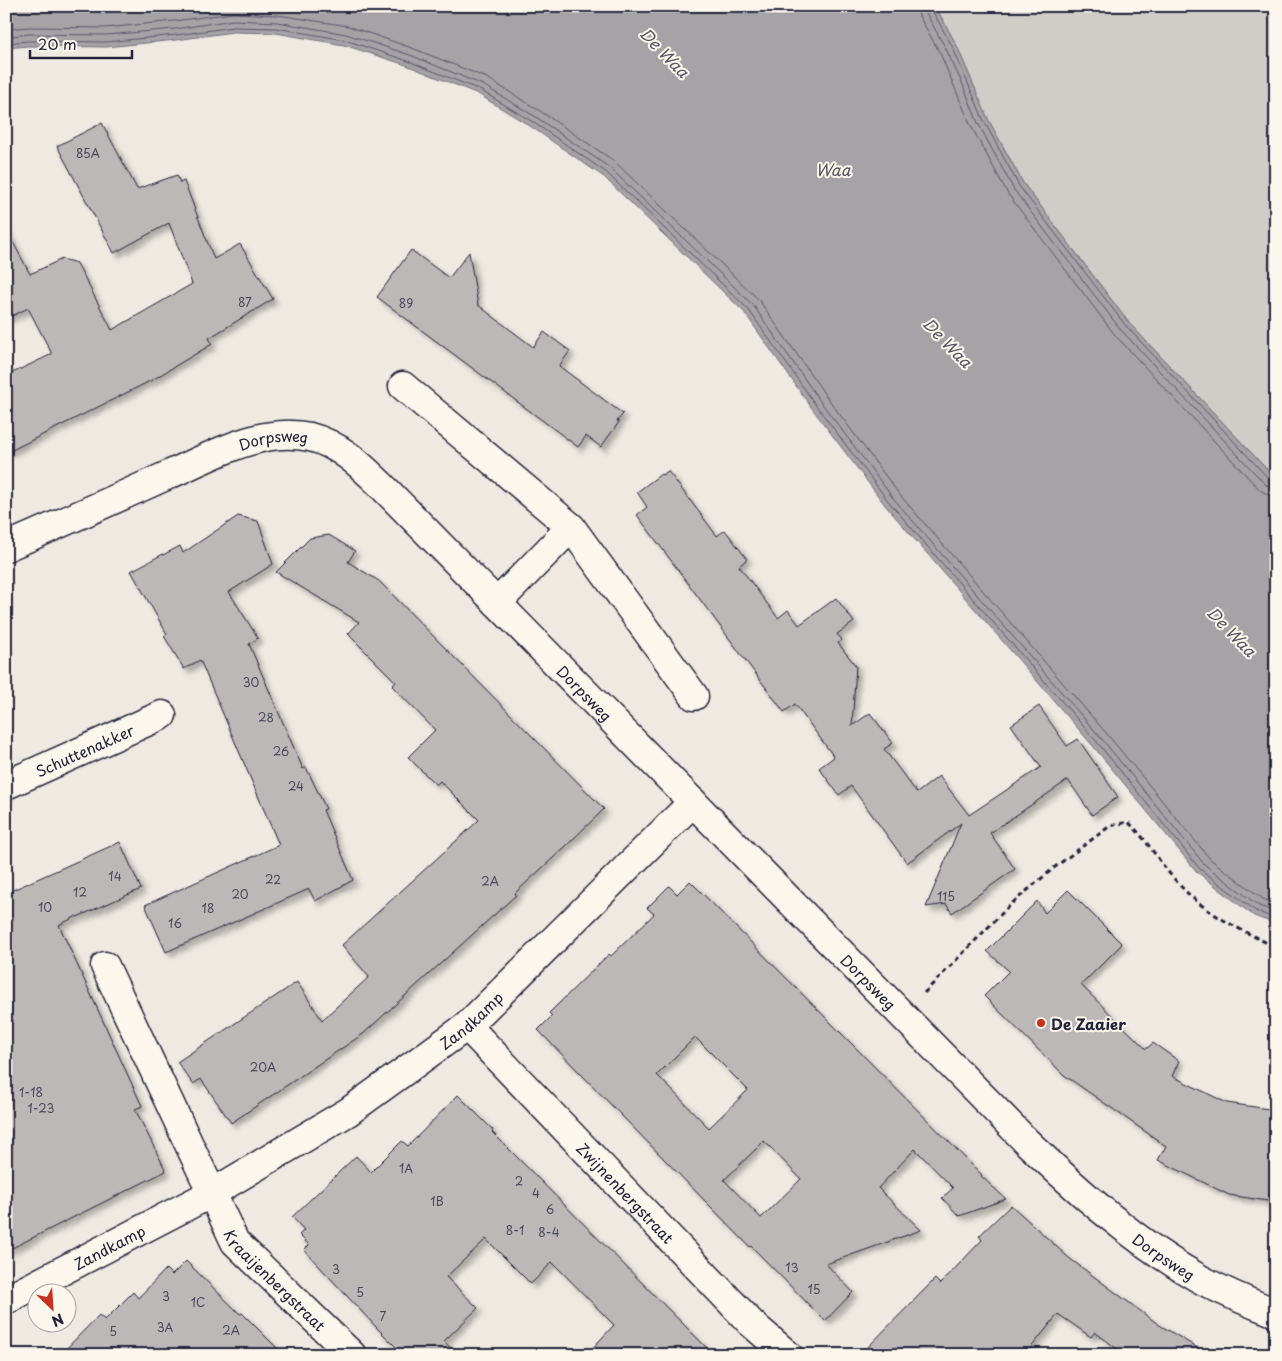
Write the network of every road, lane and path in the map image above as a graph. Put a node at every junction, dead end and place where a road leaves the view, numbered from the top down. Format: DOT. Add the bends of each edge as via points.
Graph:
graph roads {
  1 [pos="403,386"];
  2 [pos="571,527"];
  3 [pos="6,547"];
  4 [pos="497,603"];
  5 [pos="694,696"];
  6 [pos="162,715"];
  7 [pos="6,785"];
  8 [pos="693,802"];
  9 [pos="1276,946"];
  10 [pos="105,966"];
  11 [pos="903,1015"];
  12 [pos="467,1026"];
  13 [pos="212,1193"];
  14 [pos="6,1300"];
  15 [pos="1276,1313"];
  16 [pos="352,1355"];
  17 [pos="788,1355"];
  1 -- 2 [label="street"];
  2 -- 4 [label="street"];
  2 -- 5 [label="street"];
  3 -- 4 [label="street, Dorpsweg" via="236,446 265,437 292,435 325,442 361,466"];
  4 -- 8 [label="street, Dorpsweg"];
  6 -- 7 [label="street, Schuttenakker"];
  8 -- 11 [label="street, Dorpsweg"];
  8 -- 12 [label="street, Zandkamp"];
  9 -- 11 [label="path" via="1215,916 1192,898 1175,881 1141,833 1128,822 1110,826 1055,866 1010,905"];
  10 -- 13 [label="street"];
  11 -- 15 [label="street, Dorpsweg" via="1027,1142 1112,1220 1201,1280"];
  12 -- 13 [label="street, Zandkamp" via="348,1112"];
  12 -- 17 [label="street, Zwijnenbergstraat" via="751,1323"];
  13 -- 14 [label="street, Zandkamp"];
  13 -- 16 [label="street, Kraaijenbergstraat" via="235,1242"];
}
